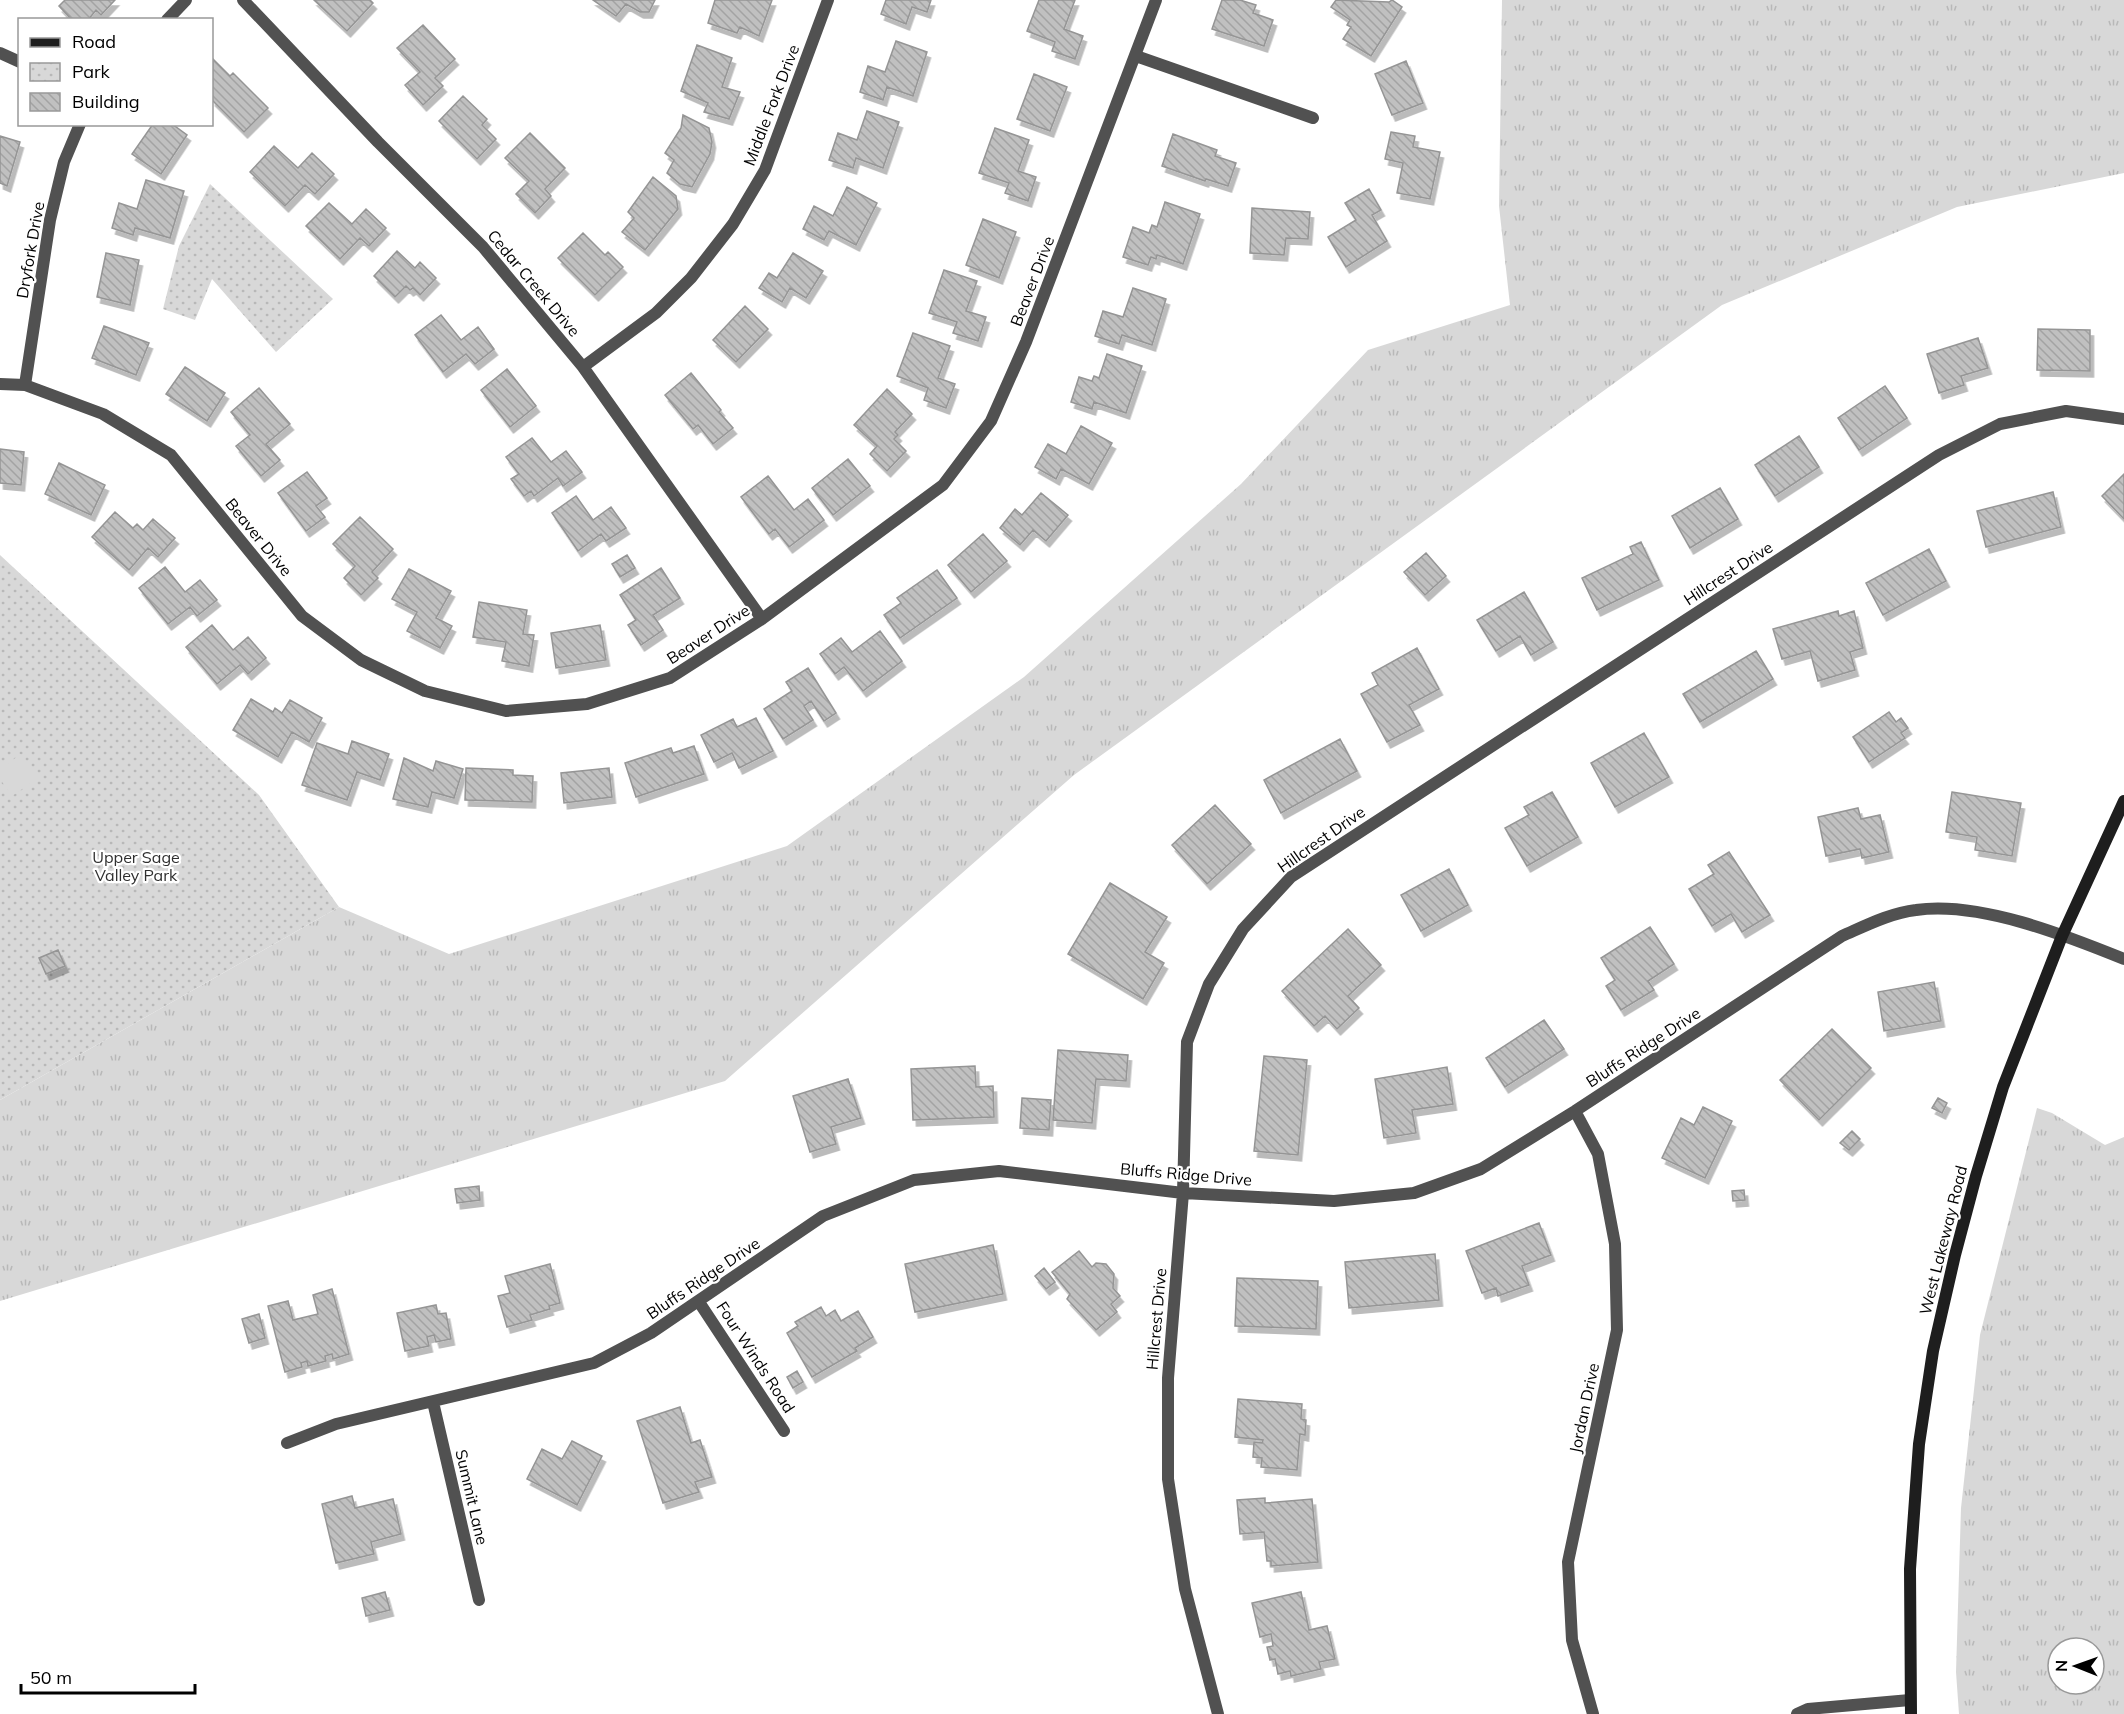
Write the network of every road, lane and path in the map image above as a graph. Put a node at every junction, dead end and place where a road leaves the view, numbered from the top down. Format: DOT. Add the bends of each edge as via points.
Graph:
graph roads {
  1 [pos="186,0"];
  2 [pos="243,0"];
  3 [pos="828,0"];
  4 [pos="1156,0"];
  5 [pos="169,18"];
  6 [pos="0,53"];
  7 [pos="1136,56"];
  8 [pos="18,61"];
  9 [pos="1313,118"];
  10 [pos="79,126"];
  11 [pos="583,367"];
  12 [pos="0,384"];
  13 [pos="25,385"];
  14 [pos="2124,419"];
  15 [pos="762,619"];
  16 [pos="2124,801"];
  17 [pos="2062,936"];
  18 [pos="2124,959"];
  19 [pos="1575,1111"];
  20 [pos="1183,1193"];
  21 [pos="699,1302"];
  22 [pos="433,1402"];
  23 [pos="784,1431"];
  24 [pos="287,1443"];
  25 [pos="479,1600"];
  26 [pos="1910,1701"];
  27 [pos="1218,1714"];
  28 [pos="1593,1714"];
  29 [pos="1797,1714"];
  30 [pos="1911,1714"];
  1 -- 5 [label="street"];
  2 -- 11 [label="street, Cedar Creek Drive" via="483,247"];
  3 -- 11 [label="street, Middle Fork Drive" via="765,170 733,224 691,278 656,314"];
  4 -- 7 [label="street, Beaver Drive"];
  6 -- 8 [label="street"];
  7 -- 9 [label="street"];
  7 -- 15 [label="street, Beaver Drive" via="1026,342 991,421 943,485"];
  10 -- 13 [label="street, Dryfork Drive" via="64,162 50,220"];
  11 -- 15 [label="street, Cedar Creek Drive"];
  12 -- 13 [label="street, Beaver Drive"];
  13 -- 15 [label="street, Beaver Drive" via="103,414 171,455 302,616 361,660 425,691 506,711 587,704 670,678"];
  14 -- 20 [label="street, Hillcrest Drive" via="2066,411 2000,424 1939,455 1291,877 1243,929 1209,984 1187,1042"];
  16 -- 17 [label="street, West Lakeway Road"];
  17 -- 18 [label="street, Bluffs Ridge Drive"];
  17 -- 19 [label="street, Bluffs Ridge Drive" via="1983,912 1949,908 1915,910 1880,920 1842,936"];
  17 -- 26 [label="street, West Lakeway Road" via="2003,1087 1976,1176 1933,1351 1920,1444 1910,1569"];
  19 -- 20 [label="street, Bluffs Ridge Drive" via="1480,1169 1414,1192 1334,1201"];
  19 -- 28 [label="street, Jordan Drive" via="1598,1154 1616,1244 1617,1330 1568,1562 1572,1640"];
  20 -- 21 [label="street, Bluffs Ridge Drive" via="999,1171 914,1180 823,1216"];
  20 -- 27 [label="street, Hillcrest Drive" via="1168,1378 1168,1479 1185,1588"];
  21 -- 22 [label="street, Bluffs Ridge Drive" via="594,1363"];
  21 -- 23 [label="street, Four Winds Road"];
  22 -- 24 [label="street, Bluffs Ridge Drive" via="336,1425"];
  22 -- 25 [label="street, Summit Lane"];
  26 -- 29 [label="street" via="1808,1709"];
  26 -- 30 [label="street, West Lakeway Road"];
}
